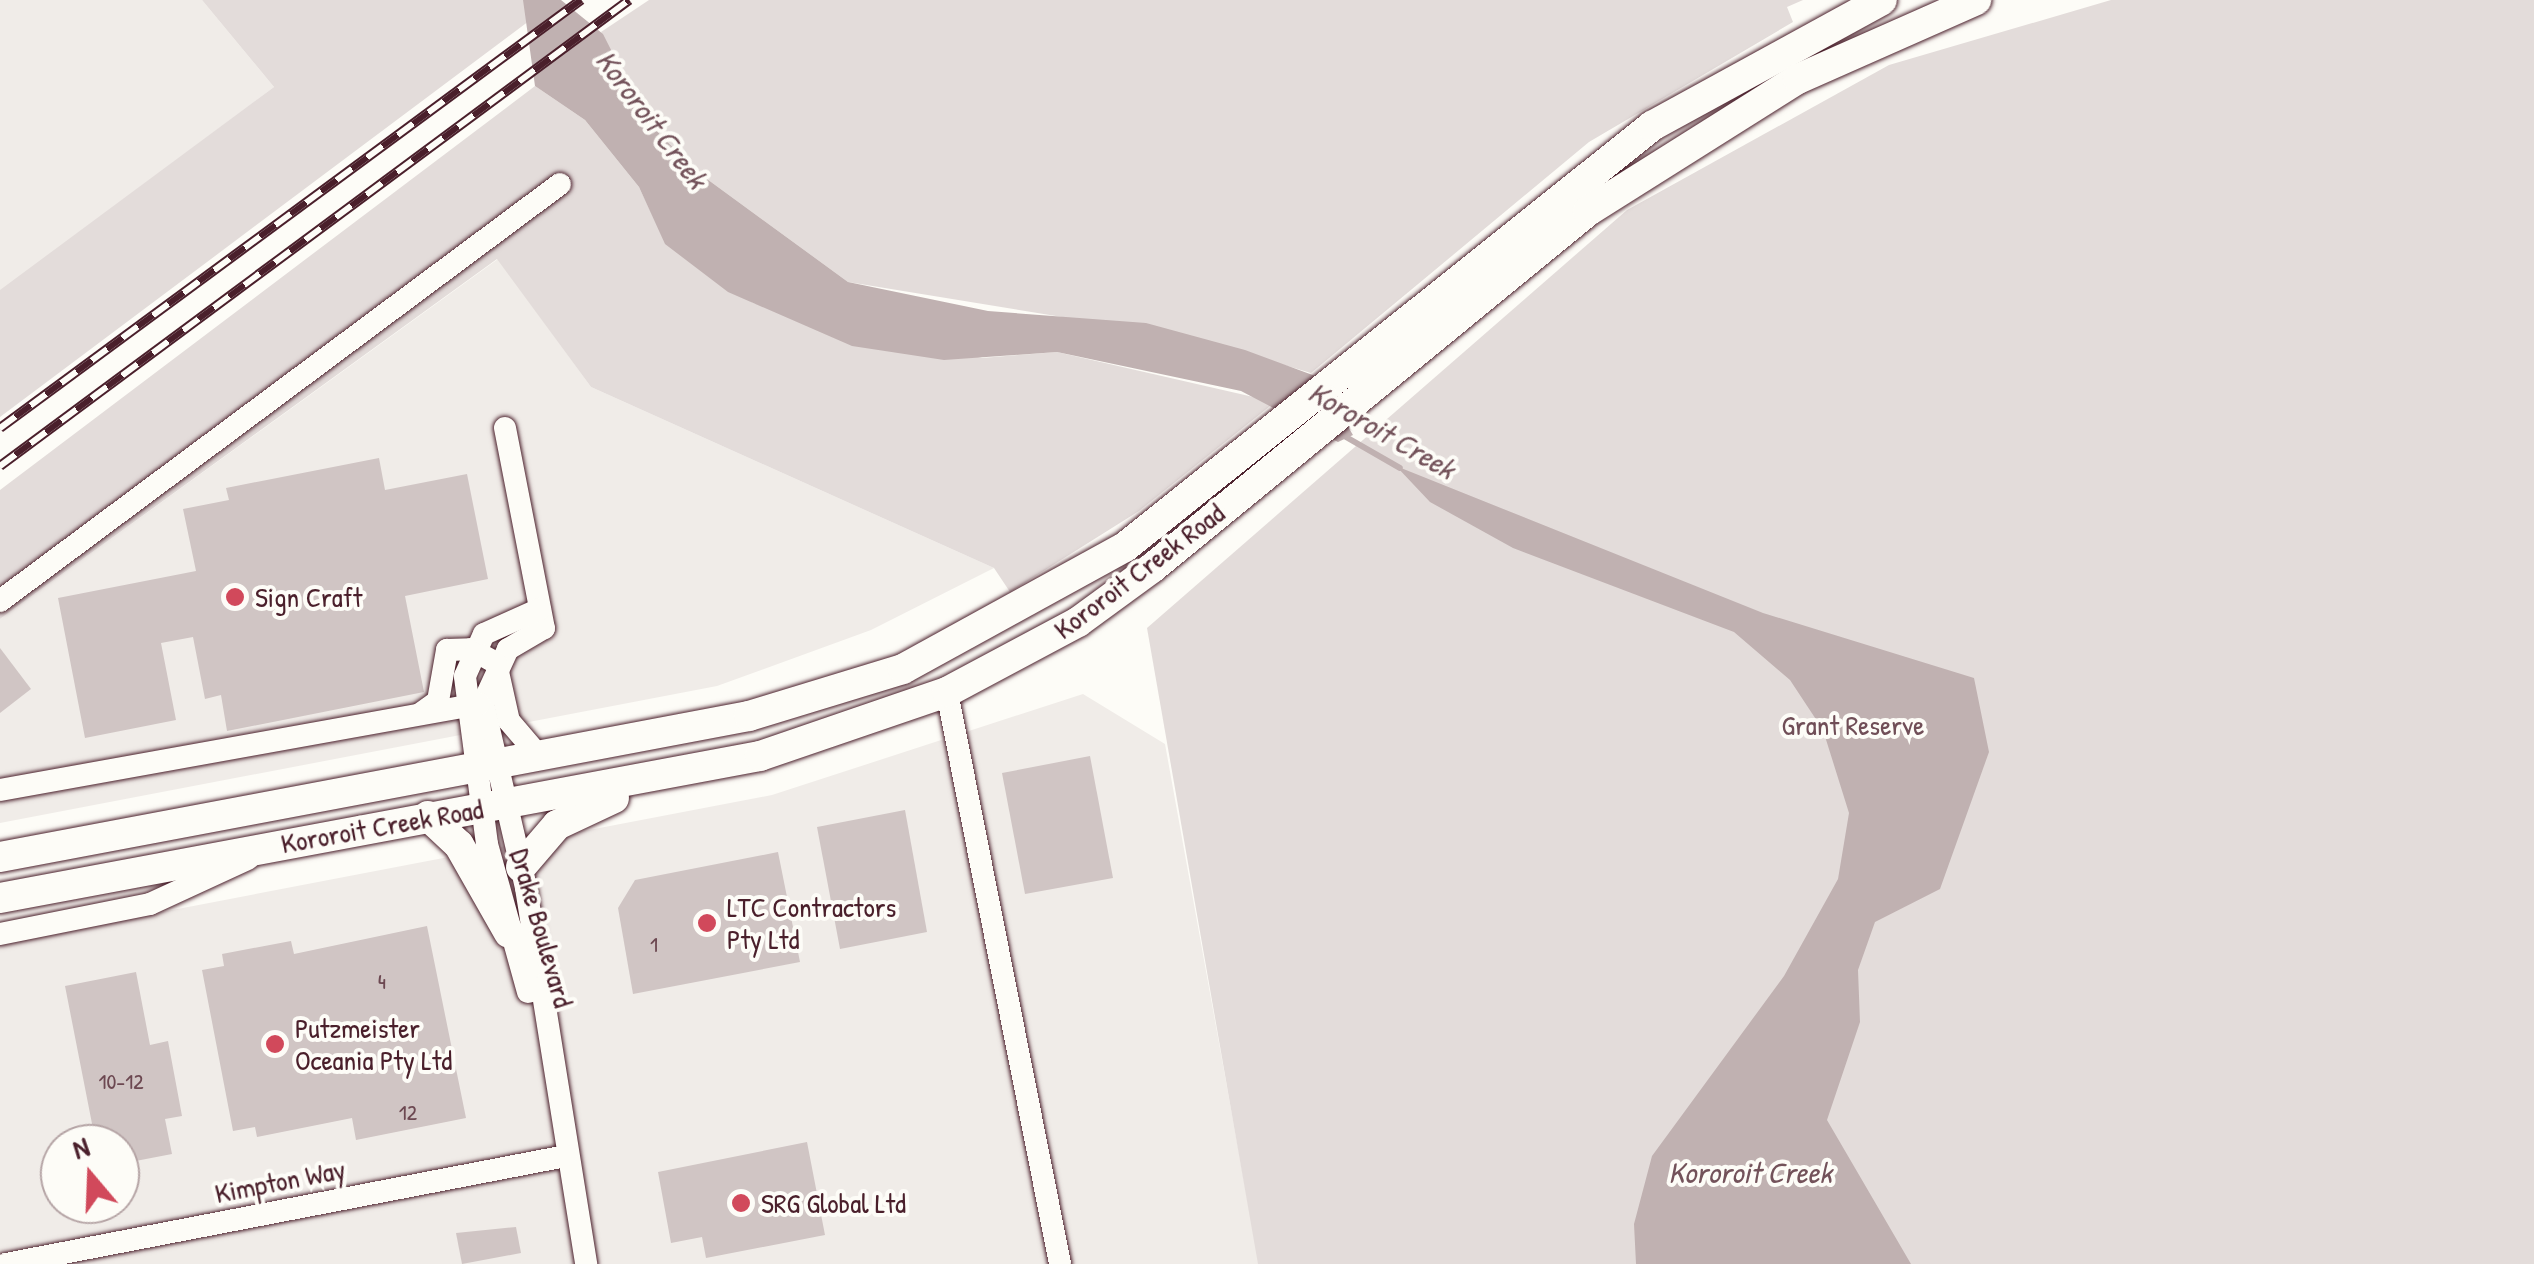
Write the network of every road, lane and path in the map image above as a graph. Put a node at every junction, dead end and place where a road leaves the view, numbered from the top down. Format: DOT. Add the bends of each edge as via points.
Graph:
graph roads {
  1 [pos="1882,0"];
  2 [pos="1976,0"];
  3 [pos="560,184"];
  4 [pos="505,428"];
  5 [pos="0,602"];
  6 [pos="542,618"];
  7 [pos="471,649"];
  8 [pos="496,663"];
  9 [pos="947,692"];
  10 [pos="475,705"];
  11 [pos="420,714"];
  12 [pos="538,755"];
  13 [pos="485,764"];
  14 [pos="687,772"];
  15 [pos="0,790"];
  16 [pos="495,806"];
  17 [pos="428,816"];
  18 [pos="274,846"];
  19 [pos="0,857"];
  20 [pos="521,867"];
  21 [pos="0,898"];
  22 [pos="510,933"];
  23 [pos="0,934"];
  24 [pos="546,1048"];
  25 [pos="566,1156"];
  26 [pos="6,1264"];
  27 [pos="586,1264"];
  28 [pos="1060,1264"];
  1 -- 12 [label="main road, Kororoit Creek Road" via="1686,104 1434,293 1242,454 1067,586 904,669 788,708"];
  2 -- 9 [label="main road, Kororoit Creek Road" via="1798,79 1588,210 1078,622"];
  3 -- 5 [label="street"];
  4 -- 6 [label="street"];
  6 -- 7 [label="street" via="499,622"];
  6 -- 8 [label="street"];
  7 -- 8 [label="street"];
  7 -- 10 [label="street"];
  7 -- 11 [label="street" via="447,650 438,702"];
  8 -- 10 [label="street"];
  8 -- 12 [label="street" via="509,722"];
  9 -- 14 [label="main road, Kororoit Creek Road" via="811,741"];
  9 -- 28 [label="street"];
  10 -- 11 [label="street"];
  10 -- 13 [label="street, Drake Boulevard"];
  11 -- 15 [label="street"];
  12 -- 13 [label="main road, Kororoit Creek Road"];
  13 -- 16 [label="street, Drake Boulevard"];
  13 -- 19 [label="main road, Kororoit Creek Road"];
  14 -- 16 [label="main road, Kororoit Creek Road"];
  14 -- 20 [label="main road" via="576,814 544,835"];
  16 -- 17 [label="main road, Kororoit Creek Road"];
  16 -- 20 [label="street, Drake Boulevard"];
  16 -- 22 [label="street, Drake Boulevard"];
  17 -- 18 [label="main road, Kororoit Creek Road"];
  17 -- 22 [label="main road" via="459,845"];
  18 -- 21 [label="main road, Kororoit Creek Road"];
  18 -- 23 [label="street" via="129,909"];
  20 -- 24 [label="street, Drake Boulevard"];
  22 -- 24 [label="street, Drake Boulevard"];
  24 -- 25 [label="street, Drake Boulevard"];
  25 -- 26 [label="street, Kimpton Way"];
  25 -- 27 [label="street, Drake Boulevard"];
}
